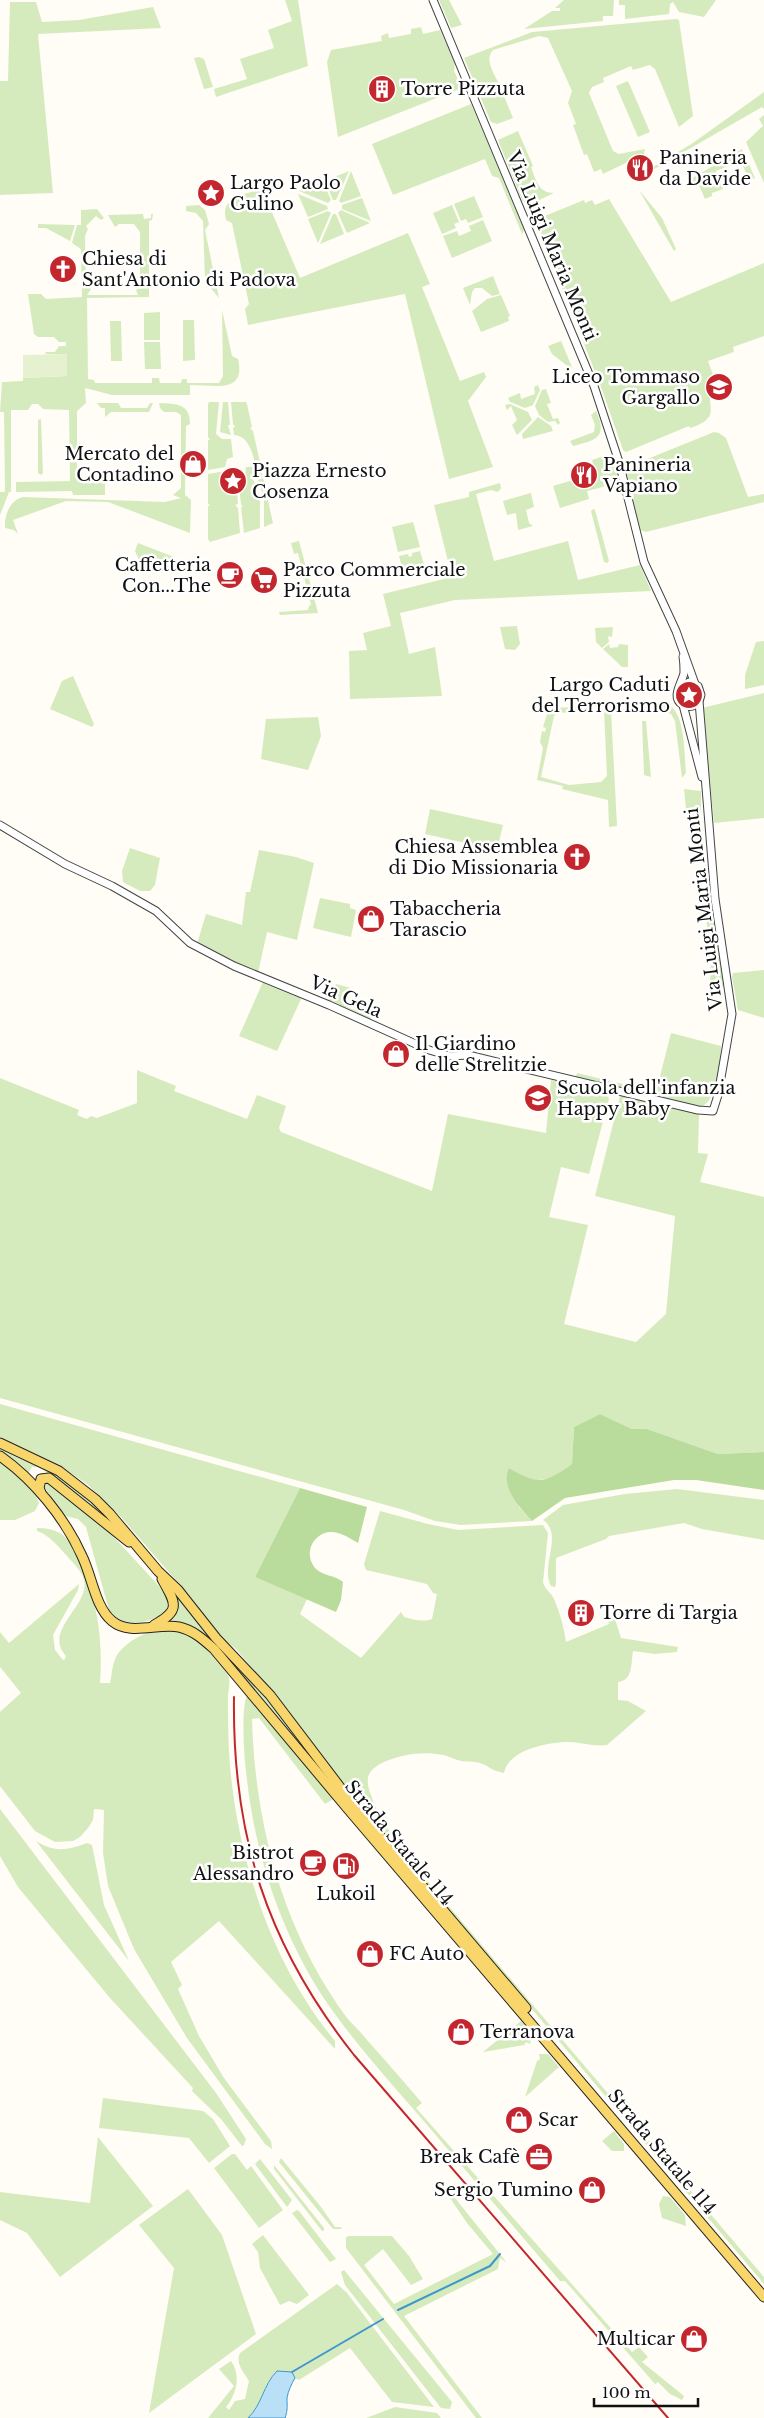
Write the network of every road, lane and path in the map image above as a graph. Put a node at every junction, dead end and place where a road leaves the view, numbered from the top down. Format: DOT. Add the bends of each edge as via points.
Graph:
graph roads {
  1 [pos="433,0"];
  2 [pos="683,649"];
  3 [pos="695,684"];
  4 [pos="680,686"];
  5 [pos="699,701"];
  6 [pos="683,705"];
  7 [pos="706,791"];
  8 [pos="0,825"];
  9 [pos="713,1111"];
  10 [pos="0,1443"];
  11 [pos="0,1456"];
  12 [pos="42,1496"];
  13 [pos="139,1549"];
  14 [pos="158,1571"];
  15 [pos="153,1626"];
  16 [pos="764,2289"];
  17 [pos="764,2297"];
  1 -- 2 [label="street, Via Luigi Maria Monti" via="594,386 619,462 644,562"];
  2 -- 3 [label="street, Via Luigi Maria Monti"];
  2 -- 4 [label="street" via="684,670"];
  3 -- 4 [label="street"];
  3 -- 5 [label="street" via="701,692"];
  4 -- 6 [label="street" via="677,697"];
  5 -- 6 [label="street" via="691,706"];
  5 -- 7 [label="street"];
  6 -- 7 [label="street"];
  7 -- 9 [label="street, Via Luigi Maria Monti" via="716,899 732,1014"];
  8 -- 9 [label="street, Via Gela" via="64,864 156,911 190,944 429,1050 450,1056 468,1055"];
  10 -- 13 [label="main road, Strada Statale 114" via="40,1461 73,1481 110,1514"];
  11 -- 12 [label="main road, Strada Statale 114"];
  12 -- 13 [label="main road" via="38,1483 40,1479 49,1478"];
  12 -- 15 [label="main road, Strada Statale 114" via="81,1553 106,1616 127,1628"];
  13 -- 14 [label="main road, Strada Statale 114"];
  14 -- 15 [label="main road" via="174,1606 170,1615"];
  14 -- 16 [label="main road, Strada Statale 114" via="270,1695 352,1803"];
  15 -- 17 [label="main road, Strada Statale 114" via="186,1629 214,1649"];
}
